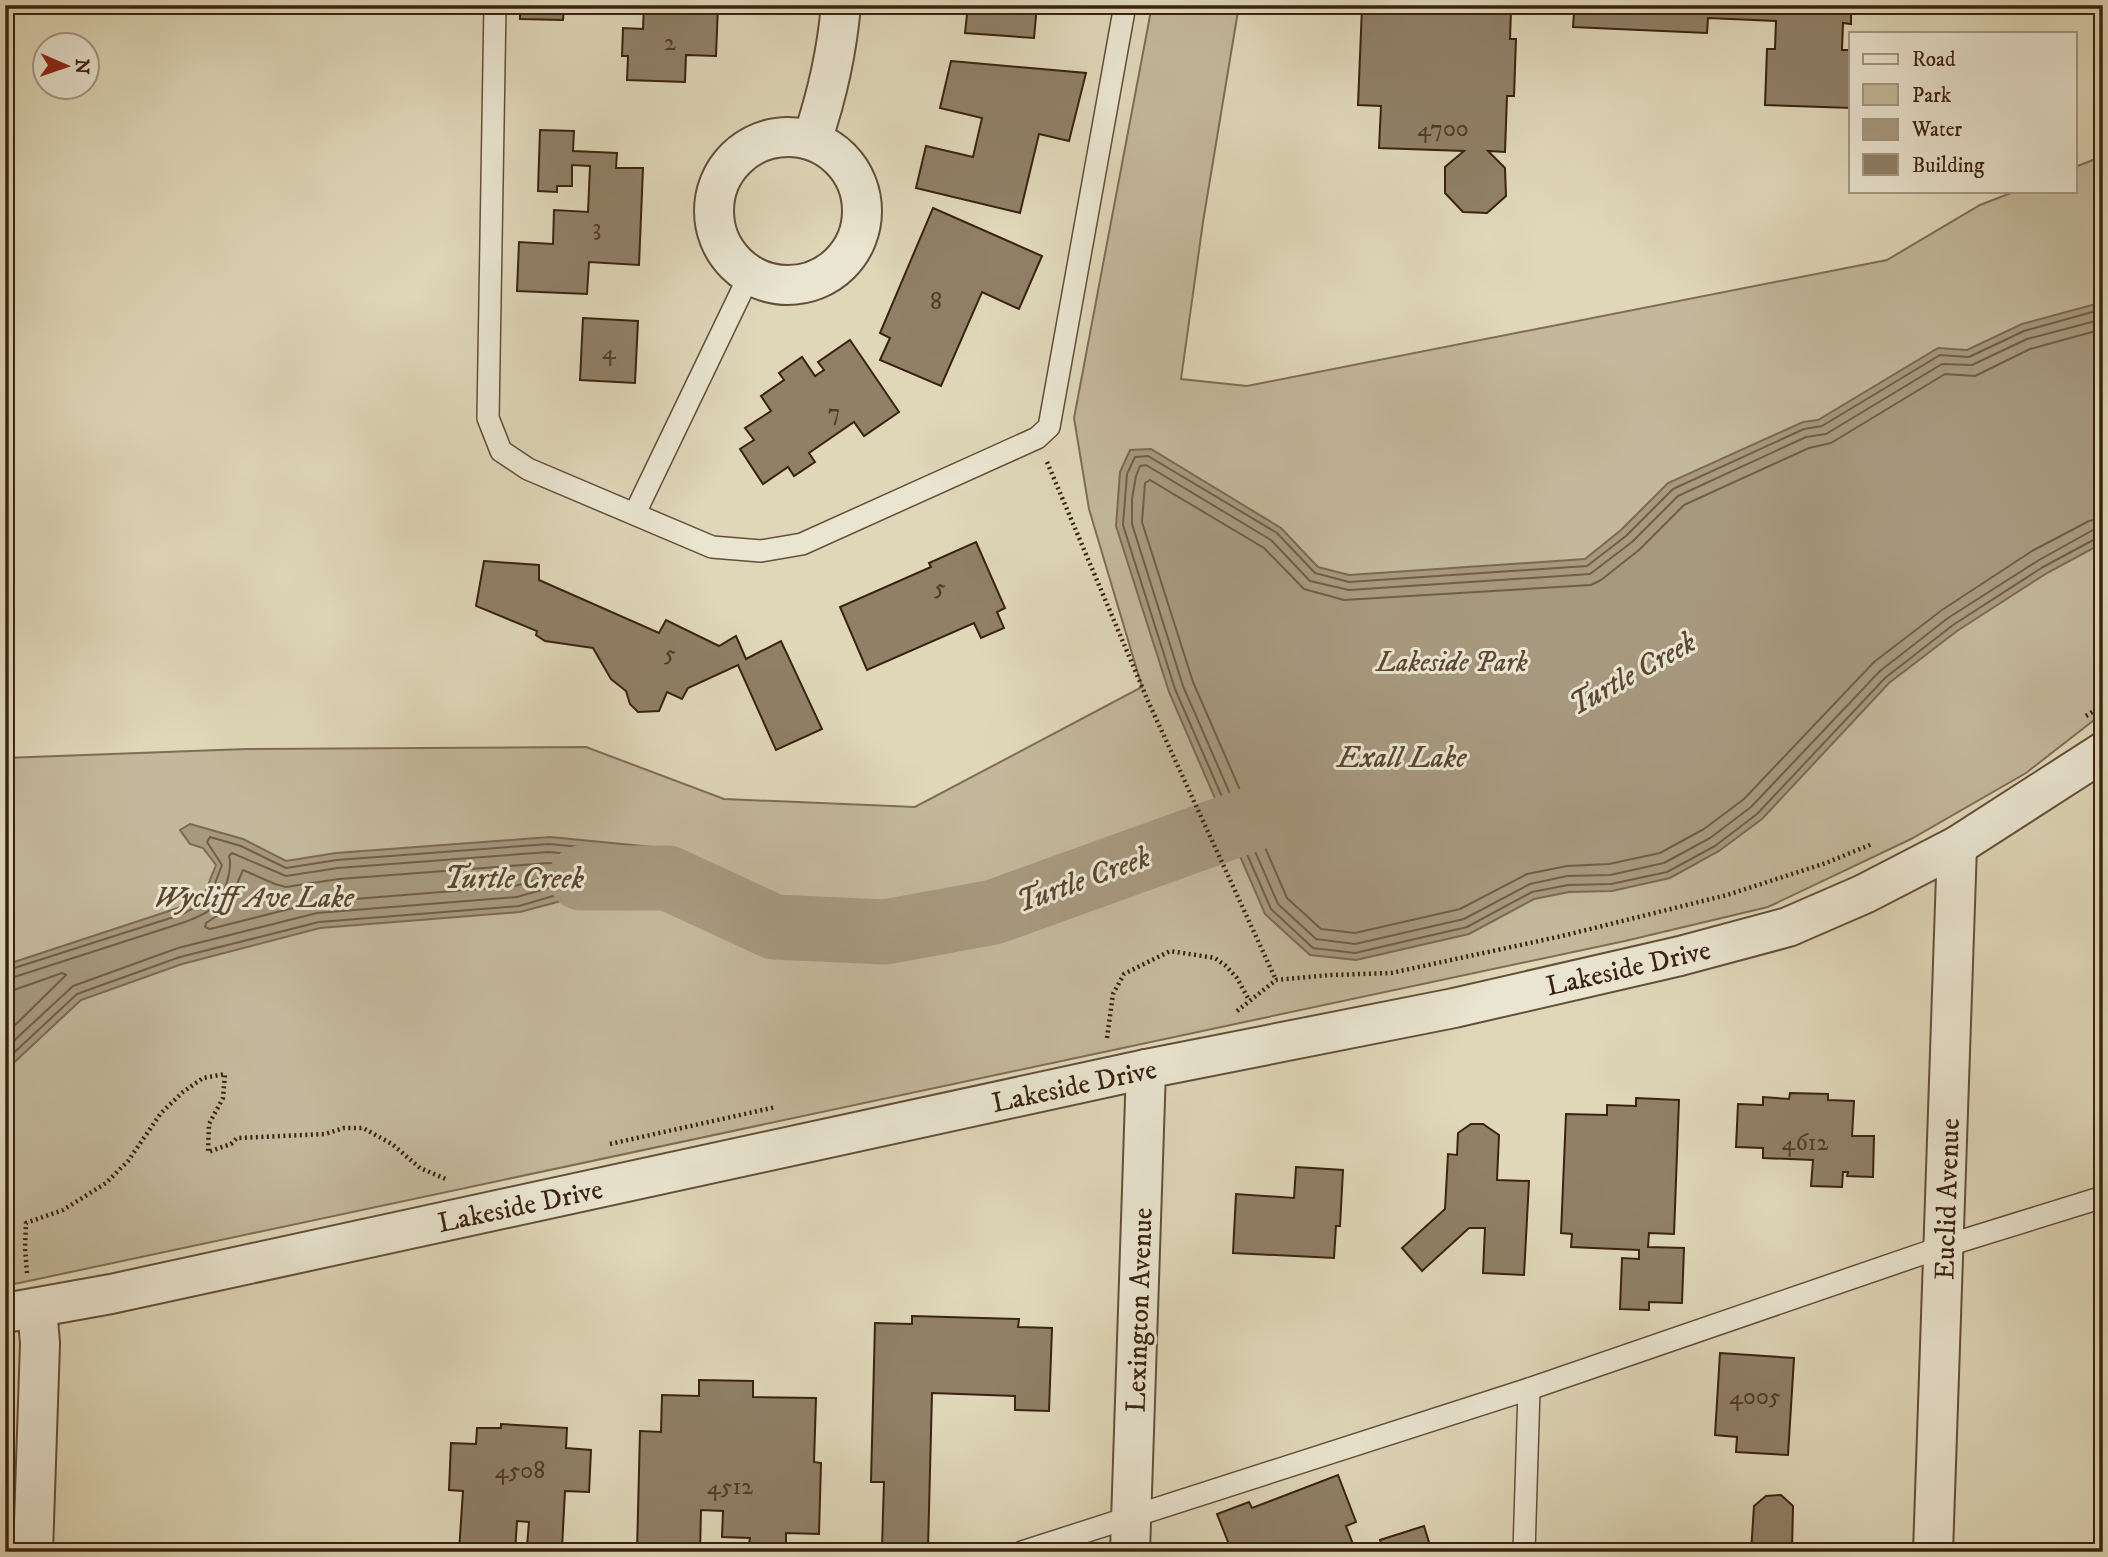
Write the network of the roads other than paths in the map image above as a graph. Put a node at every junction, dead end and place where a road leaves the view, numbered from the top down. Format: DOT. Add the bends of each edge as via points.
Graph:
graph roads {
  1 [pos="495,5"];
  2 [pos="841,5"];
  3 [pos="1125,5"];
  4 [pos="812,140"];
  5 [pos="749,276"];
  6 [pos="635,513"];
  7 [pos="2103,752"];
  8 [pos="1957,846"];
  9 [pos="1146,1069"];
  10 [pos="2103,1197"];
  11 [pos="1945,1246"];
  12 [pos="23,1299"];
  13 [pos="1529,1389"];
  14 [pos="1131,1534"];
  15 [pos="33,1552"];
  16 [pos="1022,1552"];
  17 [pos="1524,1552"];
  18 [pos="1933,1552"];
  1 -- 6 [label="lane" via="488,418 501,451 528,469"];
  2 -- 4 [label="street" via="838,39"];
  3 -- 6 [label="lane" via="1049,427 1037,438 802,544 761,551 712,547"];
  4 -- 5 [label="street" via="788,136 764,140 726,169 716,191 719,239 731,260"];
  4 -- 5 [label="street" via="834,152 851,171 861,194 856,243 842,264 798,286 773,285"];
  5 -- 6 [label="lane"];
  7 -- 8 [label="street, Lakeside Drive"];
  8 -- 9 [label="street, Lakeside Drive" via="1787,927 1693,953 1454,1008"];
  8 -- 11 [label="street, Euclid Avenue"];
  9 -- 12 [label="street, Lakeside Drive" via="111,1294"];
  9 -- 14 [label="street, Lexington Avenue"];
  10 -- 11 [label="lane"];
  11 -- 13 [label="lane"];
  11 -- 18 [label="street, Euclid Avenue"];
  12 -- 15 [label="street" via="40,1343"];
  13 -- 14 [label="lane"];
  13 -- 17 [label="lane"];
  14 -- 16 [label="lane"];
}
